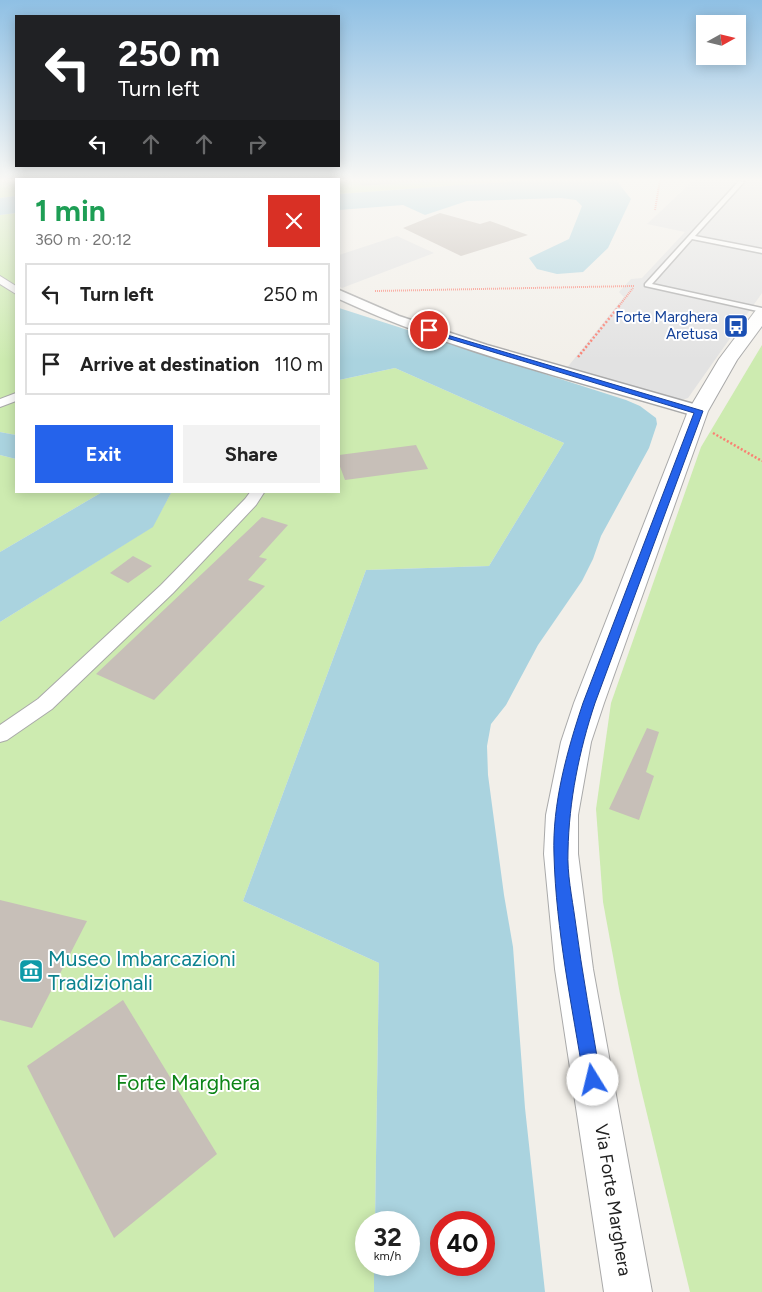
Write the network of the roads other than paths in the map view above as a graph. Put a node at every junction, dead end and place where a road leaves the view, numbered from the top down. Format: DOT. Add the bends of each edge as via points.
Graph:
graph roads {
  1 [pos="690,240"];
  2 [pos="704,240"];
  3 [pos="762,251"];
  4 [pos="0,279"];
  5 [pos="15,290"];
  6 [pos="340,294"];
  7 [pos="762,312"];
  8 [pos="15,397"];
  9 [pos="0,403"];
  10 [pos="698,411"];
  11 [pos="257,493"];
  12 [pos="0,735"];
  13 [pos="628,1292"];
  1 -- 7 [label="lane" via="647,285"];
  2 -- 3 [label="lane"];
  4 -- 5 [label="street"];
  6 -- 10 [label="street" via="394,319"];
  7 -- 10 [label="street, Via Forte Marghera" via="728,359"];
  8 -- 9 [label="street"];
  10 -- 13 [label="street, Via Forte Marghera" via="589,703 576,742 562,815 560,854 574,969"];
  11 -- 12 [label="street" via="160,595 44,704"];
}
